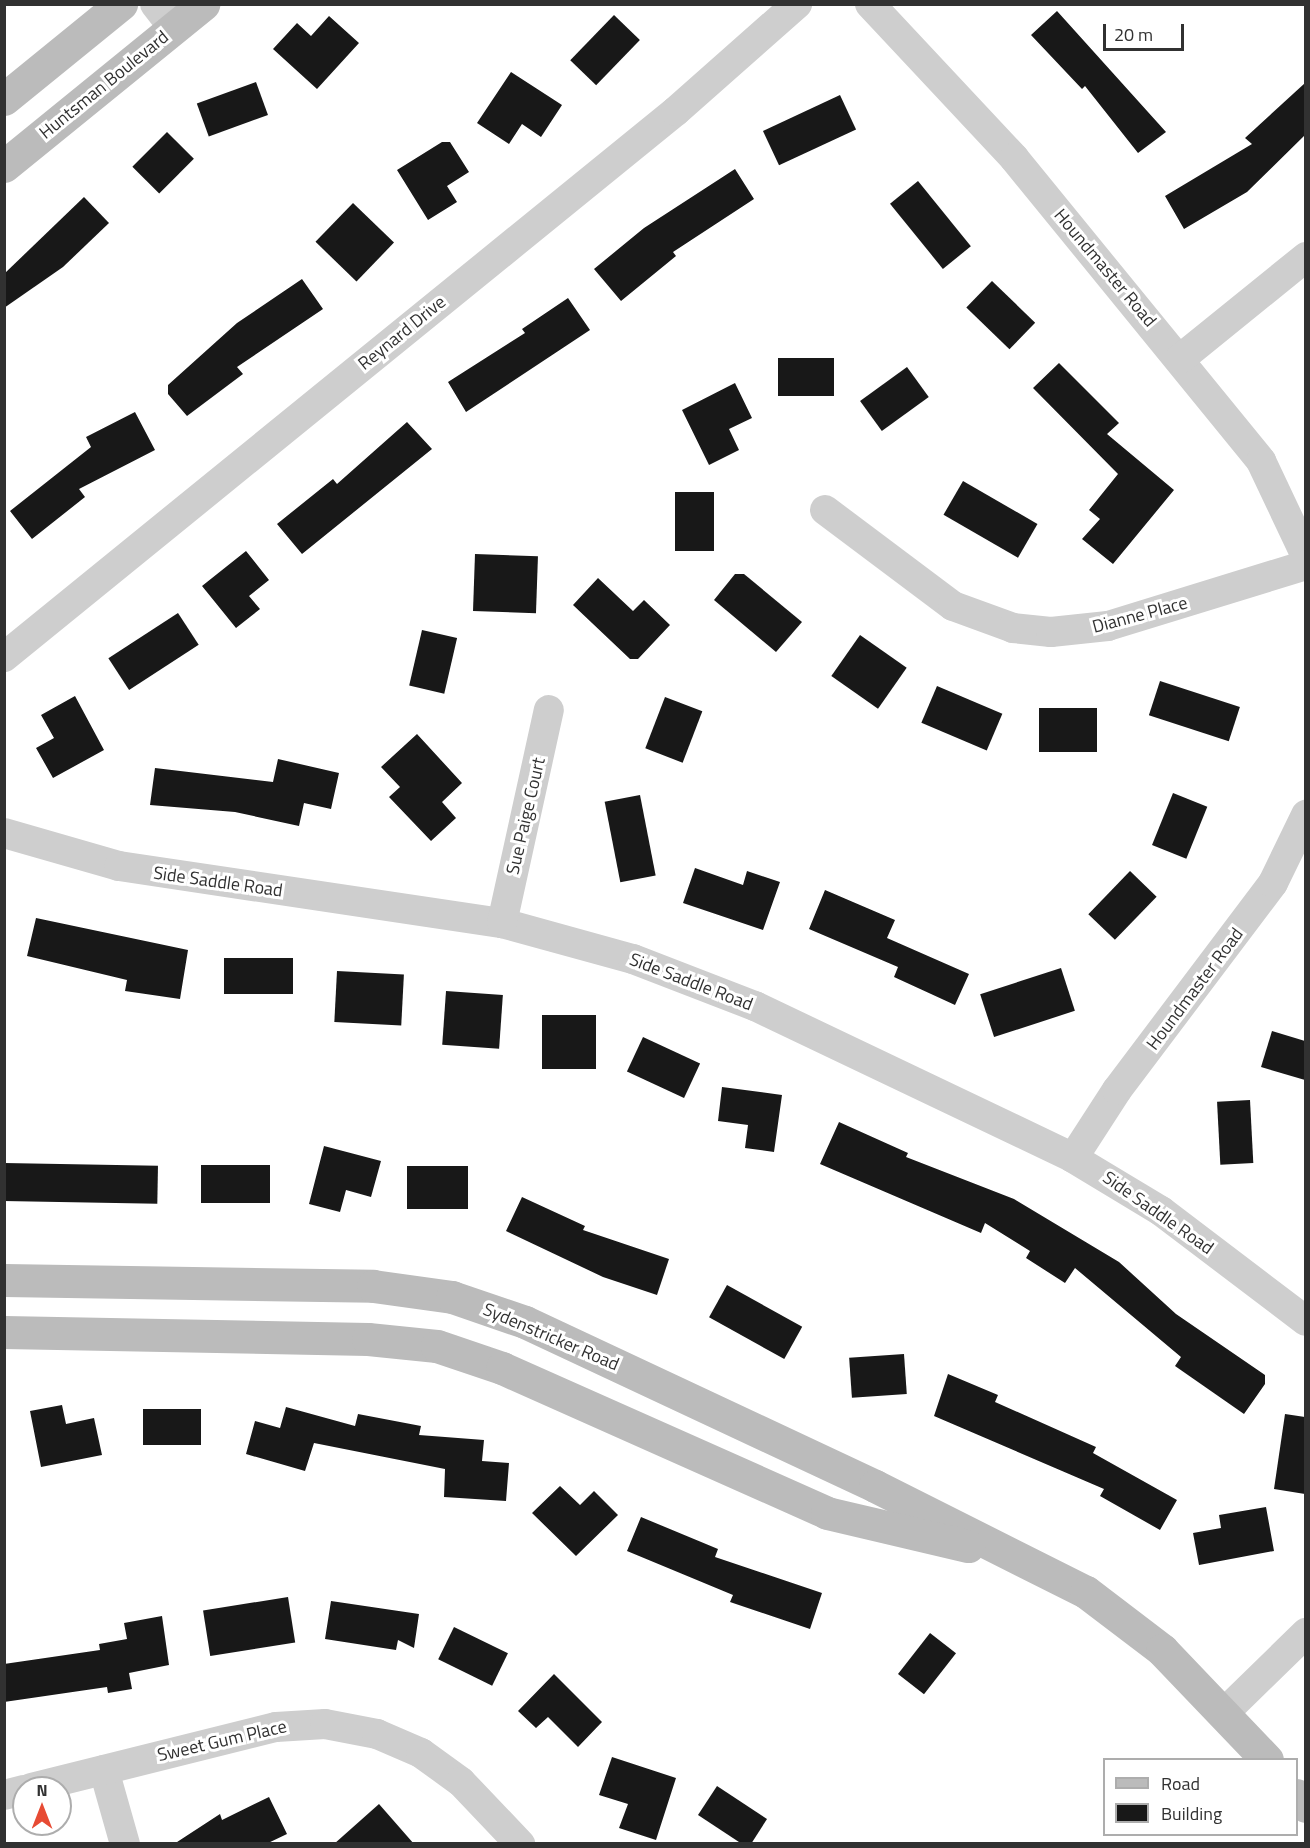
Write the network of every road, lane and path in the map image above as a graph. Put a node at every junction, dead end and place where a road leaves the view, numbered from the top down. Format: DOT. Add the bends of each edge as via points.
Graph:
graph roads {
  1 [pos="121,4"];
  2 [pos="203,4"];
  3 [pos="797,4"];
  4 [pos="870,4"];
  5 [pos="164,16"];
  6 [pos="4,99"];
  7 [pos="4,165"];
  8 [pos="1305,257"];
  9 [pos="1180,359"];
  10 [pos="825,510"];
  11 [pos="1305,556"];
  12 [pos="1305,565"];
  13 [pos="4,657"];
  14 [pos="549,710"];
  15 [pos="1305,815"];
  16 [pos="4,833"];
  17 [pos="502,923"];
  18 [pos="1073,1158"];
  19 [pos="4,1280"];
  20 [pos="1305,1321"];
  21 [pos="4,1332"];
  22 [pos="1019,1559"];
  23 [pos="1305,1634"];
  24 [pos="1226,1711"];
  25 [pos="1265,1758"];
  26 [pos="105,1770"];
  27 [pos="72,1778"];
  28 [pos="126,1844"];
  29 [pos="520,1844"];
  1 -- 6 [label="main road"];
  2 -- 5 [label="main road, Huntsman Boulevard"];
  3 -- 13 [label="street, Reynard Drive" via="676,111"];
  4 -- 9 [label="street, Houndmaster Road" via="967,104"];
  5 -- 7 [label="main road, Huntsman Boulevard"];
  8 -- 9 [label="street"];
  9 -- 11 [label="street, Houndmaster Road" via="1262,461"];
  10 -- 12 [label="street, Dianne Place" via="953,606 1013,628 1051,632 1108,626"];
  14 -- 17 [label="street, Sue Paige Court"];
  15 -- 18 [label="street, Houndmaster Road" via="1273,883 1117,1090"];
  16 -- 17 [label="street, Side Saddle Road" via="119,867"];
  17 -- 18 [label="street, Side Saddle Road" via="633,960 755,1006"];
  18 -- 20 [label="street, Side Saddle Road" via="1161,1211"];
  19 -- 22 [label="main road, Sydenstricker Road" via="349,1285 452,1297 525,1322 644,1376"];
  21 -- 22 [label="main road, Sydenstricker Road" via="356,1339 436,1346 502,1368 827,1513"];
  22 -- 24 [label="main road, Sydenstricker Road" via="1086,1592 1162,1650"];
  23 -- 24 [label="street"];
  24 -- 25 [label="main road, Sydenstricker Road"];
  26 -- 27 [label="street, Sweet Gum Place"];
  26 -- 28 [label="street"];
  26 -- 29 [label="street, Sweet Gum Place" via="276,1726 349,1727 404,1745 442,1766"];
}
